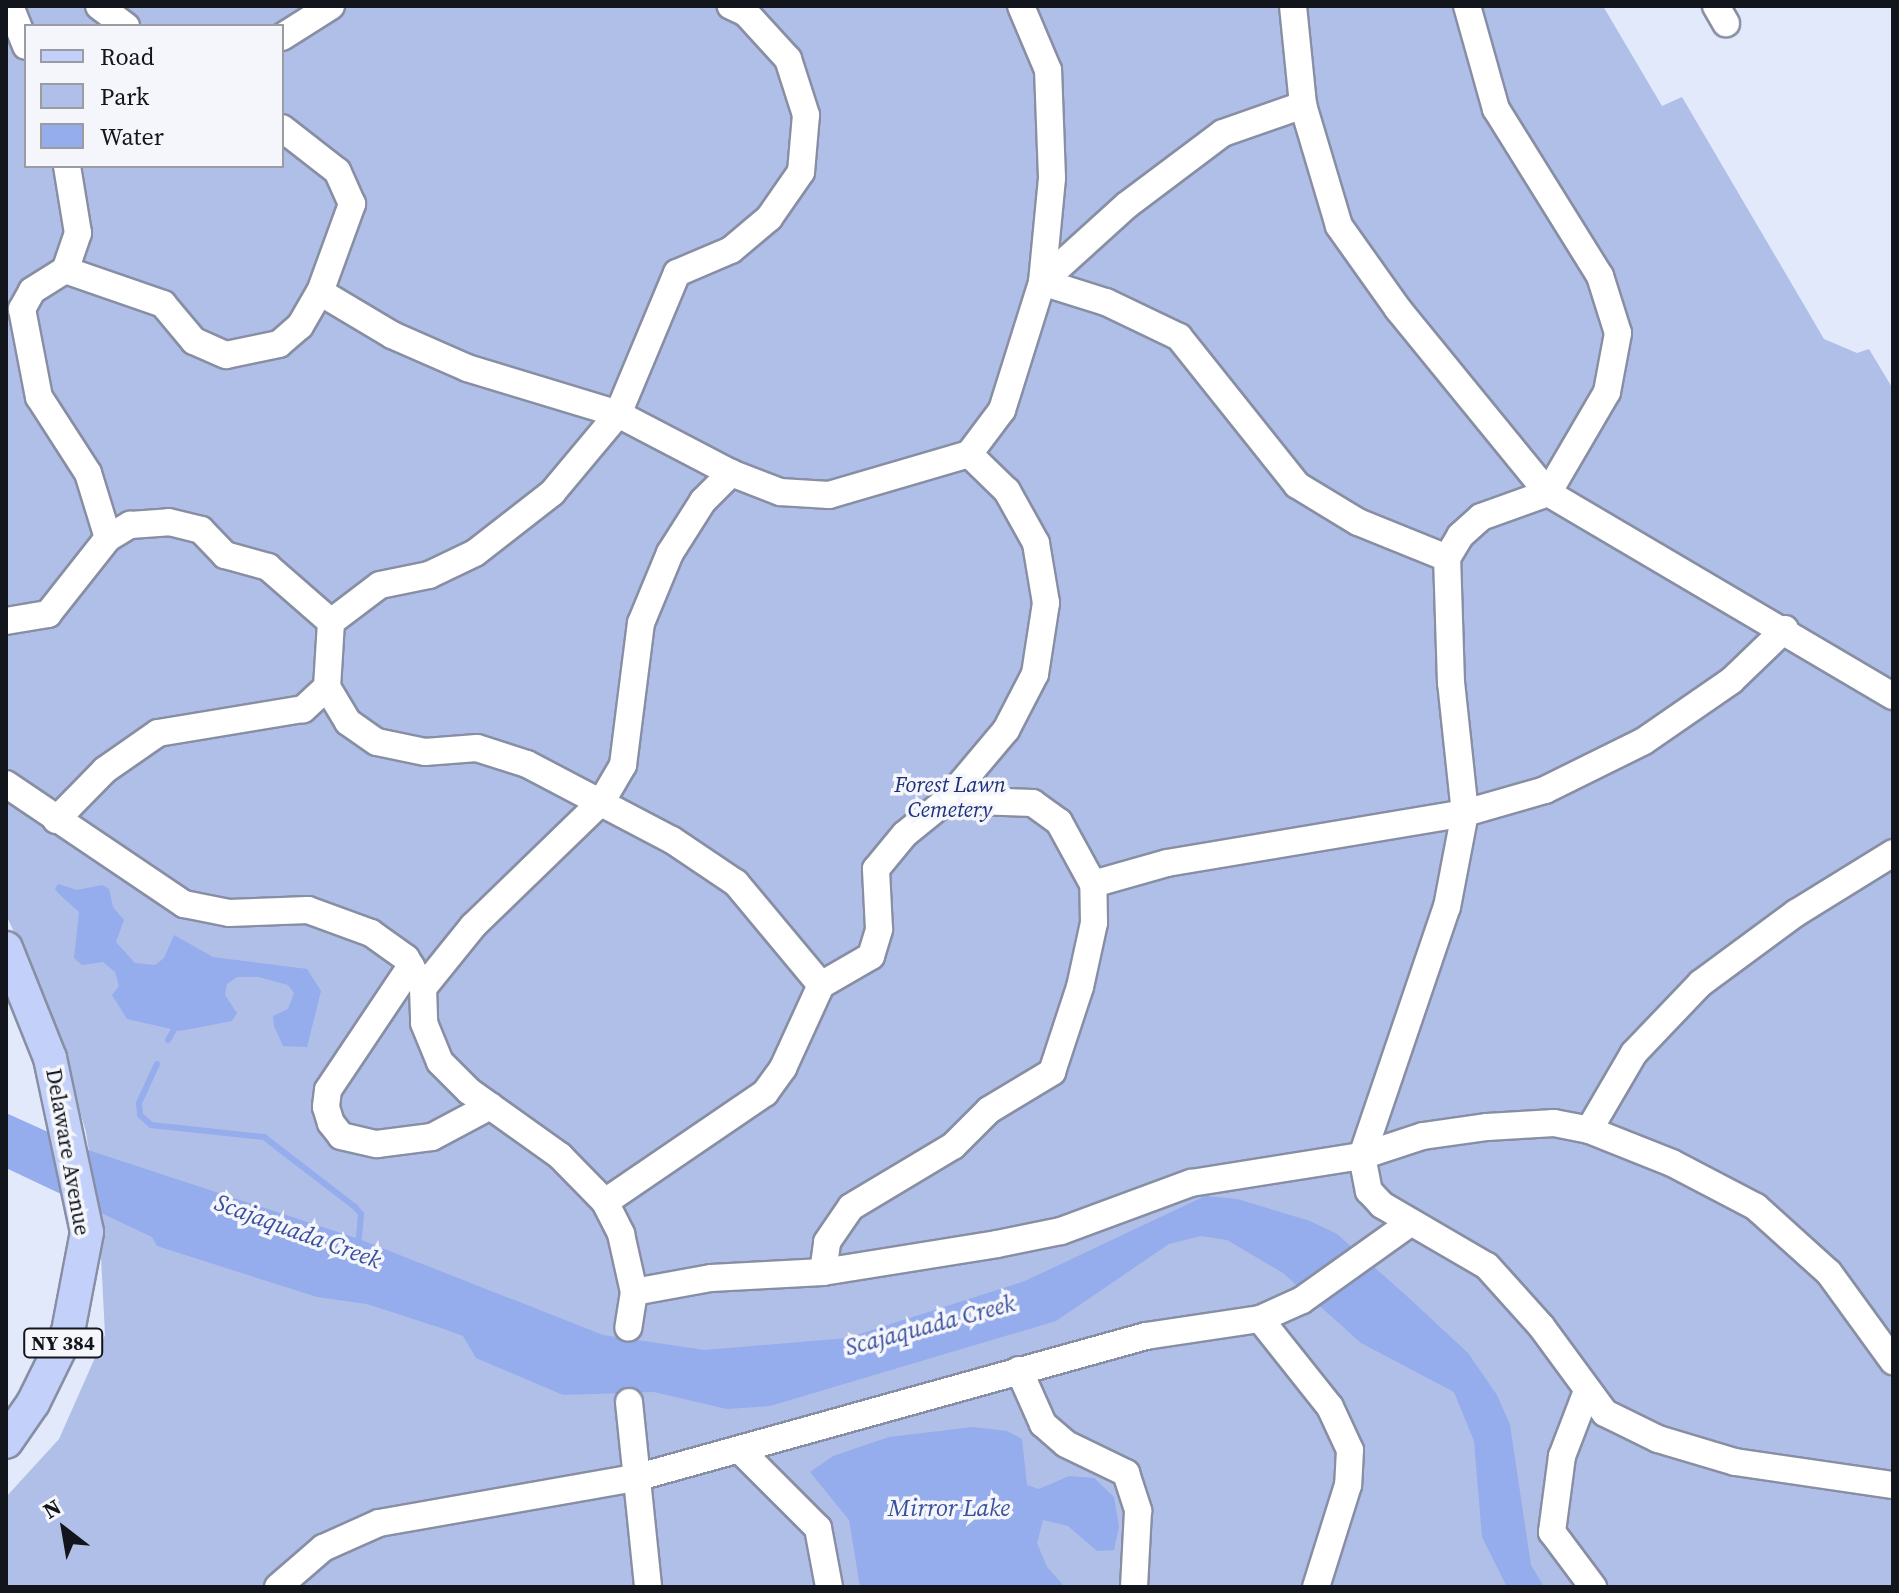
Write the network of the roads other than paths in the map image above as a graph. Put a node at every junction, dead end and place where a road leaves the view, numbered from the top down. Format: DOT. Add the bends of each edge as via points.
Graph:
graph roads {
  1 [pos="10,6"];
  2 [pos="99,6"];
  3 [pos="331,6"];
  4 [pos="731,6"];
  5 [pos="1021,6"];
  6 [pos="1293,6"];
  7 [pos="1467,6"];
  8 [pos="123,24"];
  9 [pos="284,36"];
  10 [pos="24,41"];
  11 [pos="1303,105"];
  12 [pos="284,130"];
  13 [pos="67,168"];
  14 [pos="65,270"];
  15 [pos="1042,282"];
  16 [pos="320,292"];
  17 [pos="618,414"];
  18 [pos="969,454"];
  19 [pos="731,473"];
  20 [pos="1548,493"];
  21 [pos="108,538"];
  22 [pos="1447,558"];
  23 [pos="6,621"];
  24 [pos="331,622"];
  25 [pos="1785,629"];
  26 [pos="327,687"];
  27 [pos="1893,696"];
  28 [pos="6,784"];
  29 [pos="947,800"];
  30 [pos="602,801"];
  31 [pos="1465,813"];
  32 [pos="56,820"];
  33 [pos="1893,853"];
  34 [pos="1093,884"];
  35 [pos="6,948"];
  36 [pos="417,977"];
  37 [pos="821,985"];
  38 [pos="490,1106"];
  39 [pos="1589,1130"];
  40 [pos="1362,1156"];
  41 [pos="605,1202"];
  42 [pos="1410,1223"];
  43 [pos="823,1272"];
  44 [pos="634,1292"];
  45 [pos="1260,1319"];
  46 [pos="628,1328"];
  47 [pos="1893,1361"];
  48 [pos="1019,1370"];
  49 [pos="1587,1391"];
  50 [pos="629,1402"];
  51 [pos="6,1442"];
  52 [pos="741,1451"];
  53 [pos="635,1478"];
  54 [pos="1893,1485"];
  55 [pos="278,1587"];
  56 [pos="648,1587"];
  57 [pos="829,1587"];
  58 [pos="1134,1587"];
  59 [pos="1316,1587"];
  60 [pos="1593,1587"];
  1 -- 10 [label="street"];
  2 -- 8 [label="street"];
  3 -- 9 [label="street"];
  4 -- 17 [label="street" via="746,13 788,59 806,115 801,172 769,218 740,242 677,273"];
  5 -- 15 [label="street" via="1048,70 1052,178"];
  6 -- 11 [label="street"];
  7 -- 20 [label="street" via="1496,109 1600,276 1618,333 1607,392"];
  11 -- 15 [label="street" via="1223,133 1127,205"];
  11 -- 20 [label="street" via="1339,226 1398,309"];
  12 -- 16 [label="street" via="337,171 352,204"];
  13 -- 14 [label="street" via="78,233"];
  14 -- 16 [label="street" via="163,304 194,341 226,355 279,344 300,326"];
  14 -- 21 [label="street" via="32,291 22,309 39,397 88,473"];
  15 -- 18 [label="street" via="1002,410"];
  15 -- 22 [label="street" via="1106,302 1179,337 1297,485 1358,522"];
  16 -- 17 [label="street" via="392,335 467,368"];
  17 -- 19 [label="street"];
  17 -- 24 [label="street" via="552,493 475,553 429,575 380,585"];
  18 -- 19 [label="street" via="829,495 780,492"];
  18 -- 29 [label="street" via="1007,491 1036,543 1046,603 1028,688 1006,730"];
  19 -- 30 [label="street" via="703,501 670,553 641,623 623,765"];
  20 -- 22 [label="street" via="1481,517 1460,536"];
  20 -- 25 [label="street"];
  21 -- 23 [label="street" via="48,614"];
  21 -- 24 [label="street" via="130,525 169,522 201,530 225,555 268,567"];
  22 -- 31 [label="street" via="1451,683"];
  24 -- 26 [label="street"];
  25 -- 27 [label="street"];
  25 -- 31 [label="street" via="1731,681 1644,741 1545,790"];
  26 -- 30 [label="street" via="348,722 377,742 425,752 477,748 527,764"];
  26 -- 32 [label="street" via="303,709 158,733 105,770"];
  28 -- 32 [label="street"];
  29 -- 34 [label="street" via="1033,803 1059,822"];
  29 -- 37 [label="street" via="905,834 876,869 879,929 871,956"];
  30 -- 36 [label="street"];
  30 -- 37 [label="street" via="736,883"];
  31 -- 34 [label="street" via="1167,863"];
  31 -- 40 [label="street" via="1447,907"];
  32 -- 36 [label="street" via="184,904 229,913 308,910 371,933"];
  33 -- 39 [label="street" via="1796,913 1701,983 1634,1053"];
  34 -- 43 [label="street" via="1089,948 1052,1072 989,1110 953,1146 851,1207 827,1242"];
  35 -- 51 [label="main road, Delaware Avenue / NY 384" via="50,1058 87,1232 68,1332 33,1403"];
  36 -- 38 [label="street" via="424,1023 440,1062"];
  36 -- 38 [label="street" via="328,1090 331,1123 341,1136 377,1144 432,1137"];
  37 -- 41 [label="street" via="783,1068 765,1093"];
  38 -- 41 [label="street" via="560,1156"];
  39 -- 40 [label="street" via="1554,1123 1487,1127 1423,1136"];
  39 -- 47 [label="street" via="1672,1163 1756,1207 1829,1273"];
  40 -- 42 [label="street" via="1369,1191"];
  40 -- 43 [label="street" via="1191,1183 1061,1231"];
  41 -- 44 [label="street" via="621,1234"];
  42 -- 45 [label="street" via="1302,1300"];
  42 -- 49 [label="street" via="1487,1266 1541,1326"];
  43 -- 44 [label="street" via="711,1278"];
  44 -- 46 [label="street"];
  45 -- 48 [label="street" via="1146,1336"];
  45 -- 59 [label="street" via="1330,1407 1350,1450 1348,1485"];
  48 -- 52 [label="street"];
  48 -- 58 [label="street" via="1043,1424 1066,1444 1126,1473 1138,1511"];
  49 -- 54 [label="street" via="1605,1413 1658,1439 1735,1462"];
  49 -- 60 [label="street" via="1562,1456 1552,1532"];
  50 -- 53 [label="street"];
  52 -- 53 [label="street"];
  52 -- 57 [label="street" via="818,1528"];
  53 -- 55 [label="street" via="379,1523 323,1548"];
  53 -- 56 [label="street"];
}
